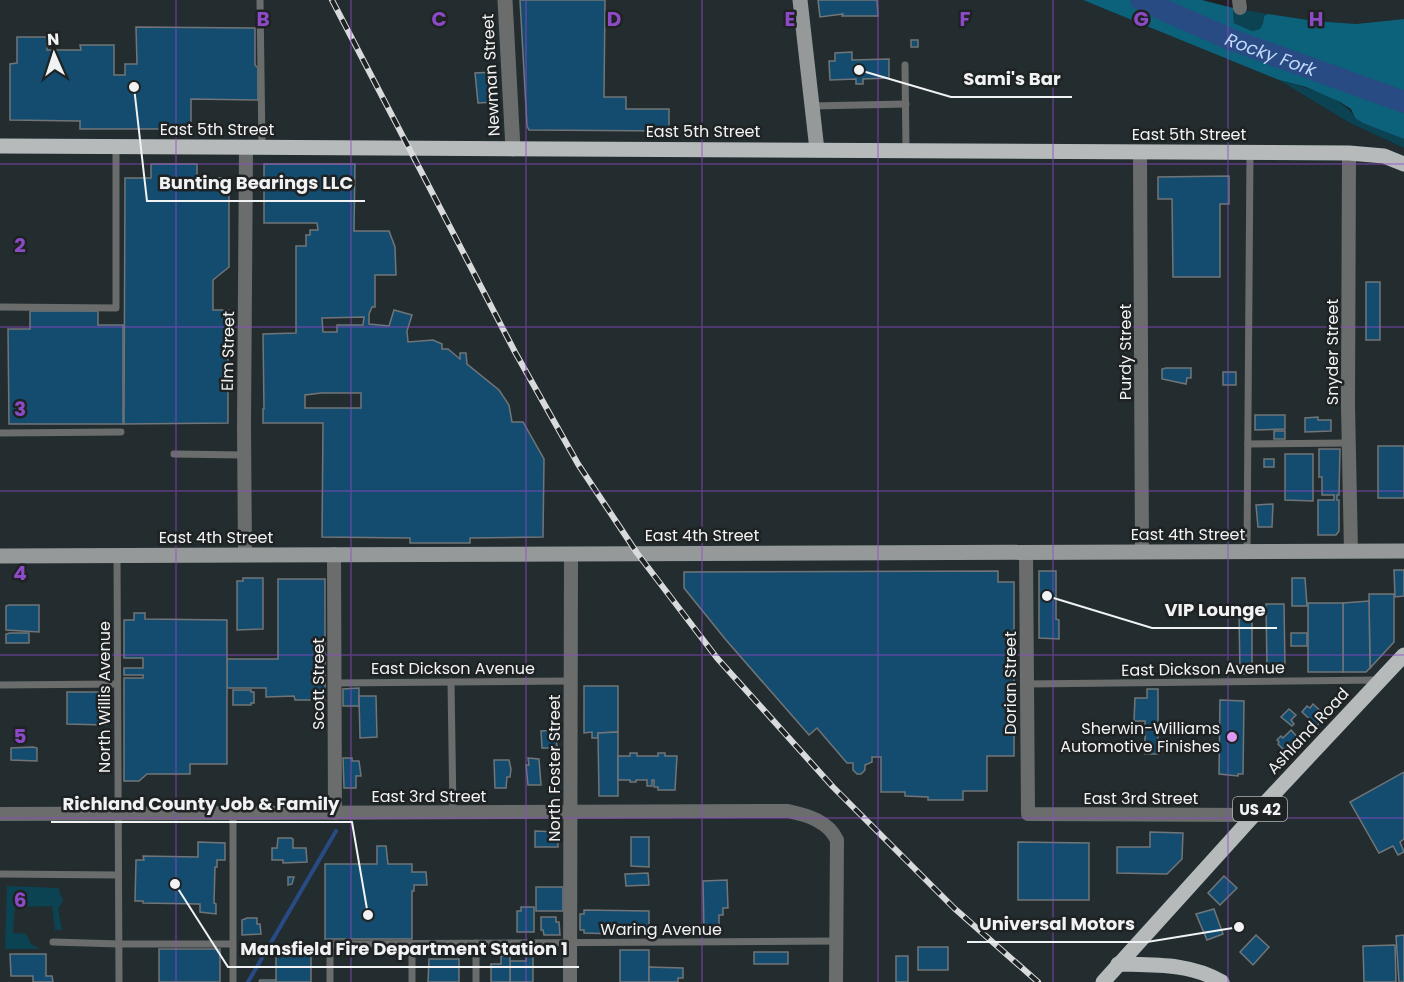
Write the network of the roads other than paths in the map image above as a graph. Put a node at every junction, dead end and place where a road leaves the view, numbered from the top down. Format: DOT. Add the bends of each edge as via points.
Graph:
graph roads {
  1 [pos="260,0"];
  2 [pos="505,0"];
  3 [pos="800,0"];
  4 [pos="905,65"];
  5 [pos="906,104"];
  6 [pos="812,106"];
  7 [pos="0,146"];
  8 [pos="116,147"];
  9 [pos="254,147"];
  10 [pos="513,148"];
  11 [pos="817,150"];
  12 [pos="906,150"];
  13 [pos="1140,152"];
  14 [pos="1250,153"];
  15 [pos="1349,153"];
  16 [pos="1404,164"];
  17 [pos="0,307"];
  18 [pos="121,432"];
  19 [pos="0,433"];
  20 [pos="1349,443"];
  21 [pos="1248,444"];
  22 [pos="174,454"];
  23 [pos="244,455"];
  24 [pos="1247,551"];
  25 [pos="1351,551"];
  26 [pos="1404,551"];
  27 [pos="1026,552"];
  28 [pos="1142,552"];
  29 [pos="334,554"];
  30 [pos="571,554"];
  31 [pos="117,555"];
  32 [pos="245,555"];
  33 [pos="0,556"];
  34 [pos="1404,655"];
  35 [pos="1380,680"];
  36 [pos="570,681"];
  37 [pos="450,682"];
  38 [pos="335,683"];
  39 [pos="117,684"];
  40 [pos="1027,684"];
  41 [pos="0,685"];
  42 [pos="453,812"];
  43 [pos="570,812"];
  44 [pos="233,813"];
  45 [pos="335,813"];
  46 [pos="0,814"];
  47 [pos="118,814"];
  48 [pos="1028,814"];
  49 [pos="1254,815"];
  50 [pos="0,874"];
  51 [pos="118,875"];
  52 [pos="836,941"];
  53 [pos="53,942"];
  54 [pos="476,943"];
  55 [pos="570,943"];
  56 [pos="119,944"];
  57 [pos="232,944"];
  58 [pos="411,944"];
  59 [pos="1118,964"];
  60 [pos="119,982"];
  61 [pos="233,982"];
  62 [pos="330,982"];
  63 [pos="412,982"];
  64 [pos="476,982"];
  65 [pos="570,982"];
  66 [pos="836,982"];
  67 [pos="1103,982"];
  68 [pos="1222,982"];
  1 -- 9 [label="lane"];
  2 -- 10 [label="street, Newman Street"];
  3 -- 6 [label="main road"];
  4 -- 5 [label="lane"];
  5 -- 6 [label="lane"];
  5 -- 12 [label="lane"];
  6 -- 11 [label="main road"];
  7 -- 8 [label="main road, East 5th Street"];
  8 -- 9 [label="main road, East 5th Street"];
  8 -- 17 [label="lane" via="116,308"];
  9 -- 10 [label="main road, East 5th Street"];
  9 -- 23 [label="street, Elm Street"];
  10 -- 11 [label="main road, East 5th Street"];
  11 -- 12 [label="main road, East 5th Street"];
  12 -- 13 [label="main road, East 5th Street"];
  13 -- 14 [label="main road, East 5th Street"];
  13 -- 28 [label="street, Purdy Street"];
  14 -- 15 [label="main road, East 5th Street"];
  14 -- 21 [label="lane"];
  15 -- 16 [label="main road, East 5th Street" via="1384,156"];
  15 -- 20 [label="street, Snyder Street"];
  18 -- 19 [label="lane"];
  20 -- 21 [label="lane"];
  20 -- 25 [label="street, Snyder Street"];
  21 -- 24 [label="lane"];
  22 -- 23 [label="lane"];
  23 -- 32 [label="street, Elm Street"];
  24 -- 25 [label="main road, East 4th Street"];
  24 -- 28 [label="main road, East 4th Street"];
  25 -- 26 [label="main road, East 4th Street"];
  27 -- 28 [label="main road, East 4th Street"];
  27 -- 30 [label="main road, East 4th Street"];
  27 -- 40 [label="street, Dorian Street"];
  29 -- 30 [label="main road, East 4th Street"];
  29 -- 32 [label="main road, East 4th Street"];
  29 -- 38 [label="street, Scott Street"];
  30 -- 36 [label="street, North Foster Street"];
  31 -- 32 [label="main road, East 4th Street"];
  31 -- 33 [label="main road, East 4th Street"];
  31 -- 39 [label="lane, North Willis Avenue"];
  34 -- 35 [label="main road, Ashland Road / US 42"];
  35 -- 40 [label="lane, East Dickson Avenue"];
  35 -- 49 [label="main road, Ashland Road / US 42"];
  36 -- 37 [label="lane, East Dickson Avenue"];
  36 -- 43 [label="street, North Foster Street"];
  37 -- 38 [label="lane, East Dickson Avenue"];
  37 -- 42 [label="lane"];
  38 -- 45 [label="street, Scott Street"];
  39 -- 41 [label="lane"];
  39 -- 47 [label="lane, North Willis Avenue"];
  40 -- 48 [label="street, Dorian Street"];
  42 -- 43 [label="street, East 3rd Street"];
  42 -- 45 [label="street, East 3rd Street"];
  43 -- 52 [label="street, East 3rd Street" via="788,811 821,822 837,840"];
  43 -- 55 [label="street, North Foster Street"];
  44 -- 45 [label="street, East 3rd Street"];
  44 -- 47 [label="street, East 3rd Street"];
  44 -- 57 [label="lane"];
  46 -- 47 [label="street, East 3rd Street"];
  47 -- 51 [label="lane, North Willis Avenue"];
  48 -- 49 [label="street, East 3rd Street"];
  49 -- 59 [label="main road, Ashland Road / US 42"];
  50 -- 51 [label="lane"];
  51 -- 56 [label="lane, North Willis Avenue"];
  52 -- 55 [label="lane, Waring Avenue"];
  52 -- 66 [label="street"];
  53 -- 56 [label="lane"];
  54 -- 55 [label="lane, Waring Avenue"];
  54 -- 58 [label="lane, Waring Avenue"];
  54 -- 64 [label="lane"];
  55 -- 65 [label="street, North Foster Street"];
  56 -- 57 [label="lane"];
  56 -- 60 [label="lane, North Willis Avenue"];
  57 -- 61 [label="lane"];
  58 -- 62 [label="lane, Waring Avenue" via="330,944"];
  58 -- 63 [label="lane"];
  59 -- 67 [label="main road, US 42"];
  59 -- 68 [label="main road" via="1188,968"];
}
